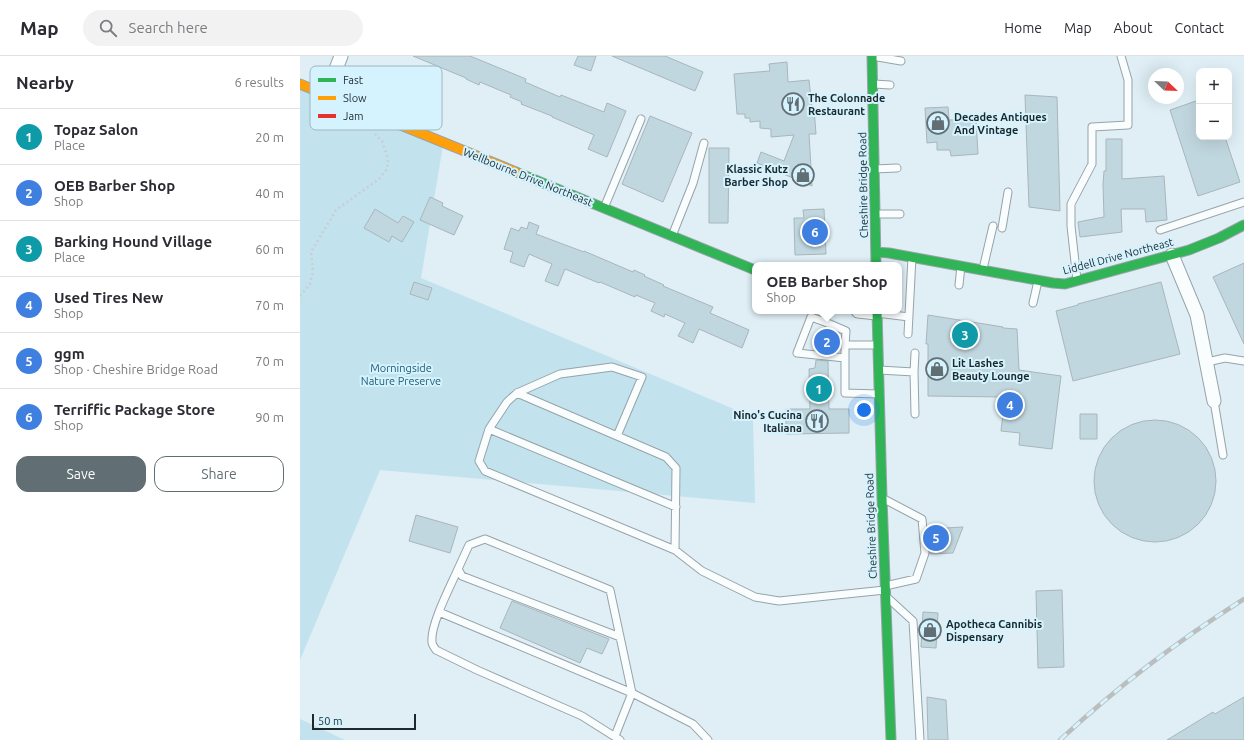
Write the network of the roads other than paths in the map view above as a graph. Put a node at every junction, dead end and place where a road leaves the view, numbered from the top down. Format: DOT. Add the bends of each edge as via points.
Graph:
graph roads {
  1 [pos="341,56"];
  2 [pos="872,56"];
  3 [pos="1120,56"];
  4 [pos="901,61"];
  5 [pos="337,66"];
  6 [pos="873,83"];
  7 [pos="300,84"];
  8 [pos="890,85"];
  9 [pos="310,88"];
  10 [pos="641,119"];
  11 [pos="412,130"];
  12 [pos="704,143"];
  13 [pos="897,168"];
  14 [pos="874,169"];
  15 [pos="1008,192"];
  16 [pos="1244,202"];
  17 [pos="604,208"];
  18 [pos="875,214"];
  19 [pos="900,214"];
  20 [pos="1244,225"];
  21 [pos="993,226"];
  22 [pos="1002,228"];
  23 [pos="1160,230"];
  24 [pos="672,236"];
  25 [pos="876,252"];
  26 [pos="1172,255"];
  27 [pos="912,257"];
  28 [pos="876,262"];
  29 [pos="961,266"];
  30 [pos="752,269"];
  31 [pos="983,270"];
  32 [pos="1038,280"];
  33 [pos="1077,280"];
  34 [pos="959,285"];
  35 [pos="1033,303"];
  36 [pos="827,314"];
  37 [pos="877,314"];
  38 [pos="890,314"];
  39 [pos="909,317"];
  40 [pos="825,322"];
  41 [pos="908,334"];
  42 [pos="846,344"];
  43 [pos="878,345"];
  44 [pos="915,353"];
  45 [pos="845,358"];
  46 [pos="1244,361"];
  47 [pos="1207,362"];
  48 [pos="878,370"];
  49 [pos="914,372"];
  50 [pos="517,393"];
  51 [pos="879,394"];
  52 [pos="1214,401"];
  53 [pos="915,414"];
  54 [pos="489,429"];
  55 [pos="617,436"];
  56 [pos="1223,456"];
  57 [pos="882,498"];
  58 [pos="676,507"];
  59 [pos="675,550"];
  60 [pos="458,569"];
  61 [pos="886,591"];
  62 [pos="439,612"];
  63 [pos="620,638"];
  64 [pos="632,693"];
  65 [pos="617,738"];
  66 [pos="708,740"];
  67 [pos="891,740"];
  68 [pos="920,740"];
  1 -- 5 [label="street"];
  2 -- 4 [label="lane"];
  2 -- 6 [label="street, Cheshire Bridge Road"];
  3 -- 33 [label="lane" via="1128,80 1128,125 1092,126 1092,164 1071,204"];
  6 -- 8 [label="lane"];
  6 -- 14 [label="street, Cheshire Bridge Road"];
  7 -- 9 [label="street, Wellbourne Drive Northeast"];
  10 -- 17 [label="lane"];
  11 -- 17 [label="street, Wellbourne Drive Northeast"];
  12 -- 24 [label="lane"];
  13 -- 14 [label="lane"];
  14 -- 18 [label="street, Cheshire Bridge Road"];
  15 -- 22 [label="lane"];
  16 -- 23 [label="lane"];
  17 -- 24 [label="street, Wellbourne Drive Northeast"];
  18 -- 19 [label="lane"];
  18 -- 25 [label="street, Cheshire Bridge Road"];
  20 -- 26 [label="street, Liddell Drive Northeast" via="1219,238"];
  21 -- 31 [label="lane"];
  24 -- 30 [label="street, Wellbourne Drive Northeast"];
  25 -- 27 [label="street, Liddell Drive Northeast"];
  25 -- 28 [label="street, Cheshire Bridge Road"];
  26 -- 33 [label="street, Liddell Drive Northeast"];
  26 -- 47 [label="street" via="1197,315"];
  27 -- 29 [label="street, Liddell Drive Northeast"];
  27 -- 39 [label="lane"];
  29 -- 31 [label="street, Liddell Drive Northeast"];
  29 -- 34 [label="lane"];
  31 -- 32 [label="street, Liddell Drive Northeast"];
  32 -- 33 [label="street, Liddell Drive Northeast" via="1065,284"];
  32 -- 35 [label="lane"];
  36 -- 40 [label="lane"];
  37 -- 43 [label="street, Cheshire Bridge Road"];
  38 -- 39 [label="lane"];
  39 -- 41 [label="lane"];
  40 -- 42 [label="lane" via="846,331"];
  40 -- 45 [label="lane" via="811,317 797,353"];
  42 -- 43 [label="lane"];
  42 -- 45 [label="lane"];
  43 -- 48 [label="street, Cheshire Bridge Road"];
  44 -- 49 [label="lane"];
  45 -- 51 [label="lane" via="845,393"];
  46 -- 47 [label="lane" via="1225,358"];
  47 -- 52 [label="street"];
  48 -- 49 [label="lane"];
  48 -- 51 [label="street, Cheshire Bridge Road"];
  49 -- 53 [label="lane"];
  50 -- 54 [label="lane" via="507,402"];
  50 -- 55 [label="lane"];
  50 -- 55 [label="lane" via="560,374 612,367 642,377"];
  51 -- 57 [label="street, Cheshire Bridge Road"];
  52 -- 56 [label="lane"];
  54 -- 58 [label="lane"];
  54 -- 59 [label="lane" via="479,461 485,471"];
  55 -- 58 [label="lane" via="666,457 676,468"];
  57 -- 61 [label="street, Cheshire Bridge Road"];
  57 -- 61 [label="lane" via="922,519 925,553 916,579"];
  58 -- 59 [label="lane"];
  59 -- 61 [label="lane" via="702,571 755,597 778,601"];
  60 -- 62 [label="lane"];
  60 -- 63 [label="lane" via="462,576"];
  60 -- 63 [label="lane" via="469,545 485,539 610,590"];
  61 -- 67 [label="street, Cheshire Bridge Road"];
  61 -- 68 [label="lane" via="913,621"];
  62 -- 64 [label="lane"];
  62 -- 65 [label="lane" via="432,635 432,644 436,650 582,716"];
  63 -- 64 [label="lane"];
  64 -- 65 [label="lane"];
  64 -- 66 [label="lane" via="693,724"];
}
